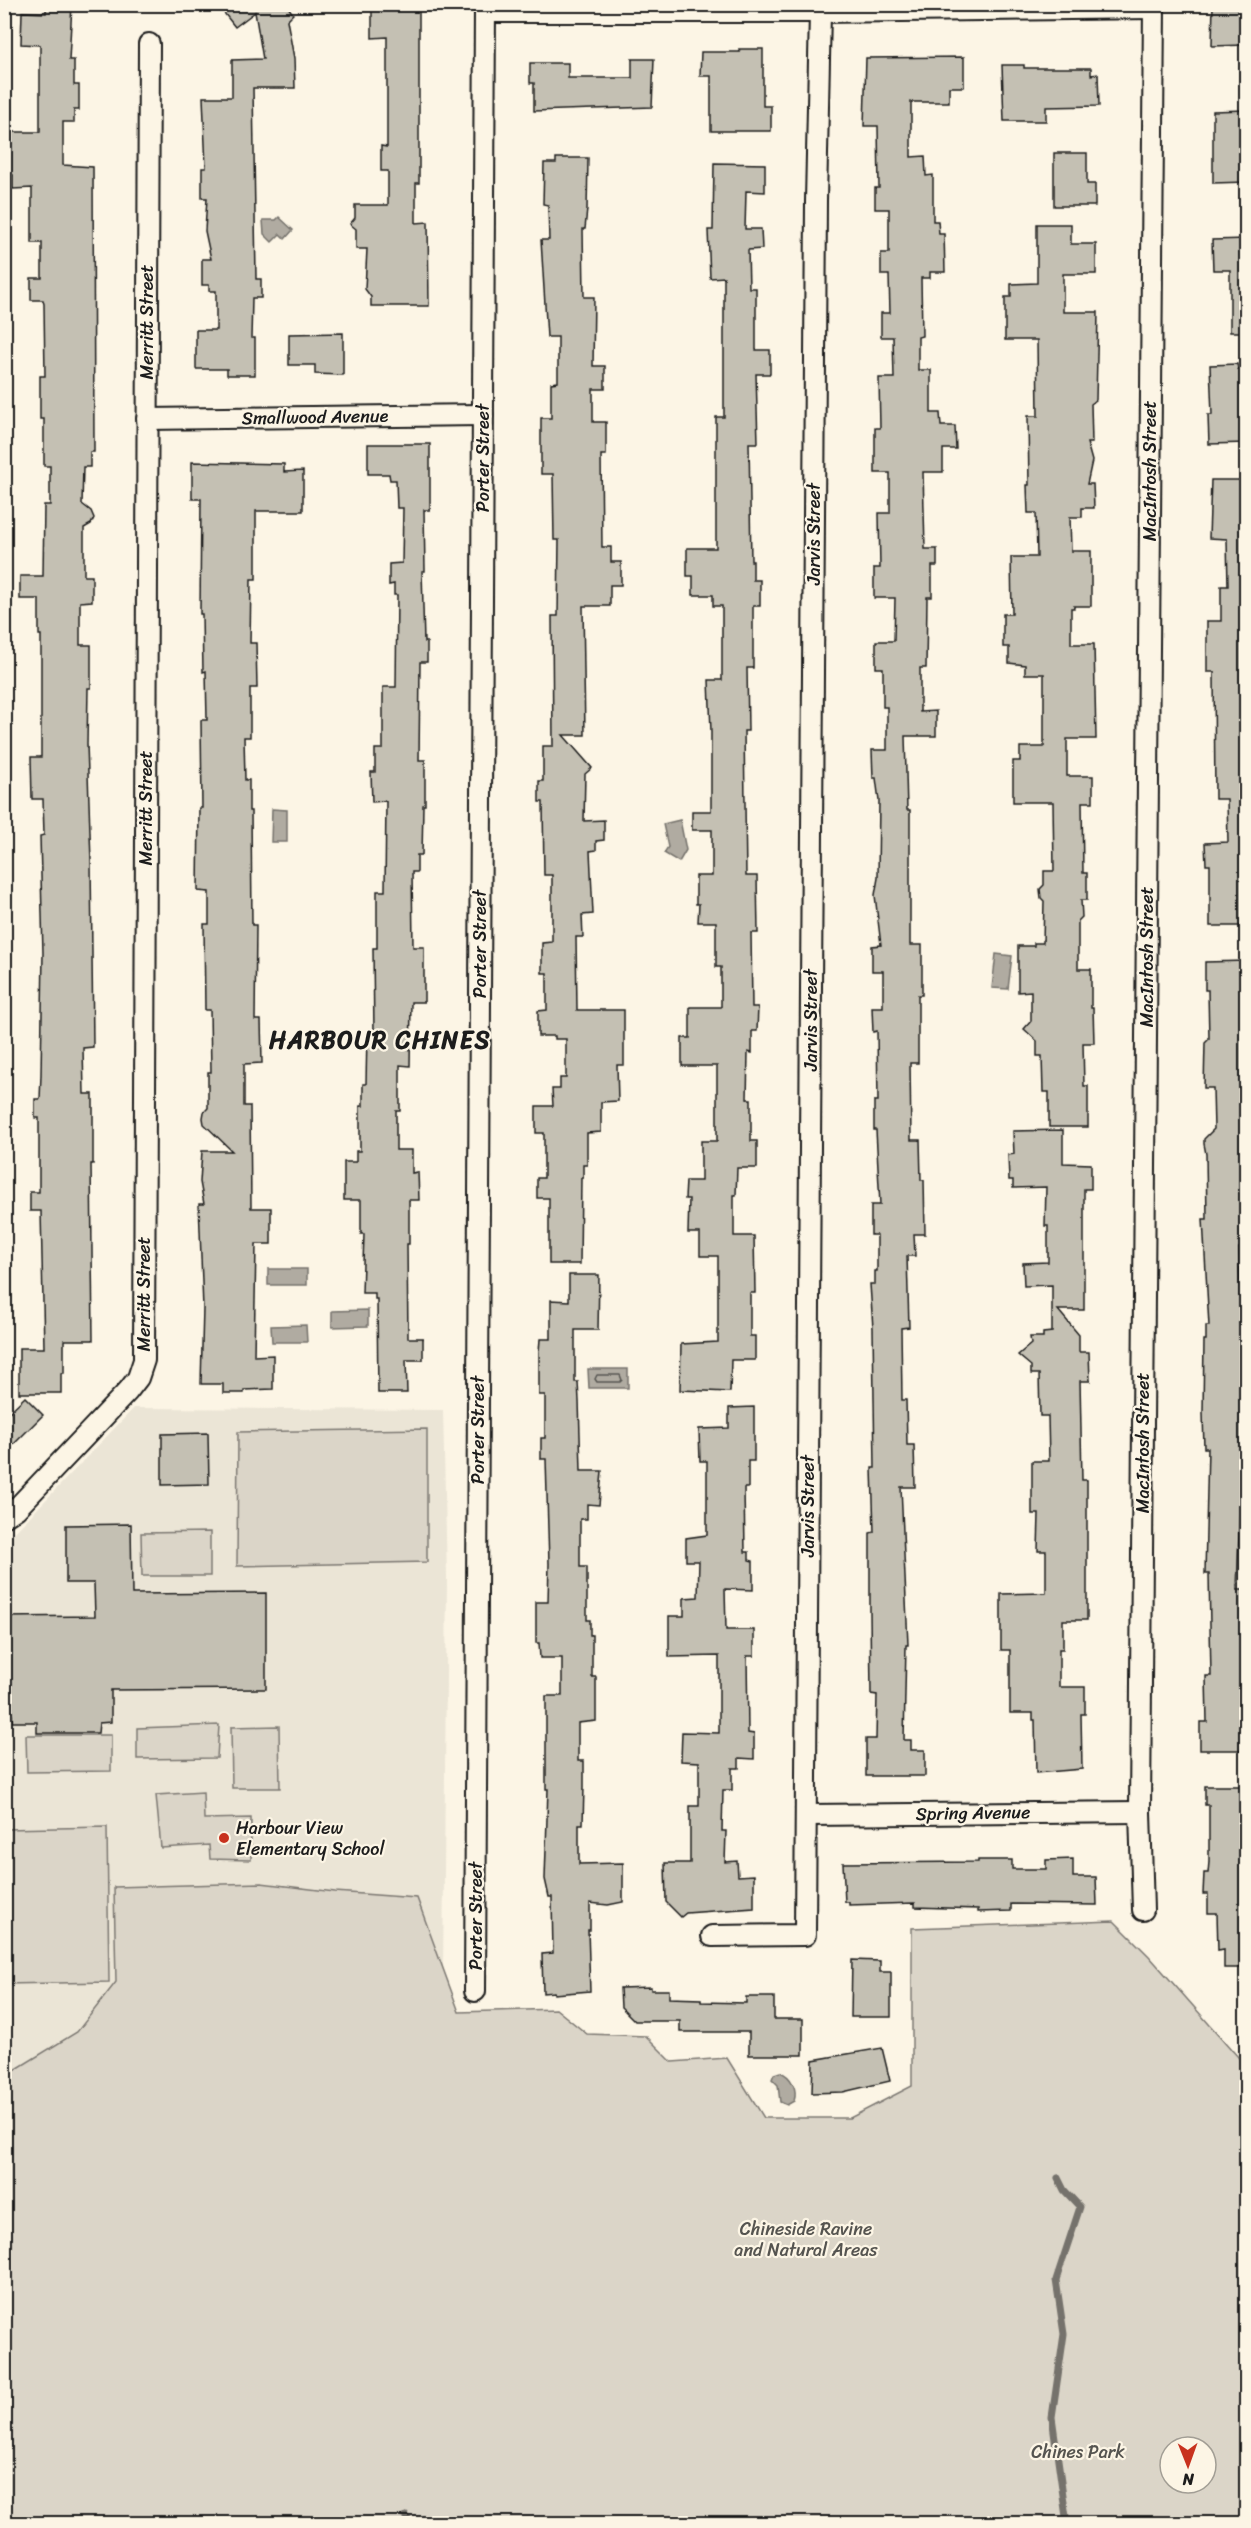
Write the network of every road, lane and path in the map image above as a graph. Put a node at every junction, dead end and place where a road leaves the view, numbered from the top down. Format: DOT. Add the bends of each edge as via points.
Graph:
graph roads {
  1 [pos="1154,6"];
  2 [pos="485,8"];
  3 [pos="820,12"];
  4 [pos="149,44"];
  5 [pos="483,415"];
  6 [pos="147,419"];
  7 [pos="4,1517"];
  8 [pos="1140,1812"];
  9 [pos="807,1815"];
  10 [pos="1143,1910"];
  11 [pos="712,1936"];
  12 [pos="475,1991"];
  1 -- 3 [label="street"];
  1 -- 8 [label="street, MacIntosh Street"];
  2 -- 3 [label="street"];
  2 -- 5 [label="street, Porter Street"];
  3 -- 9 [label="street, Jarvis Street"];
  4 -- 6 [label="street, Merritt Street"];
  5 -- 6 [label="street, Smallwood Avenue"];
  5 -- 12 [label="street, Porter Street"];
  6 -- 7 [label="street, Merritt Street" via="144,1360 128,1391"];
  8 -- 9 [label="street, Spring Avenue"];
  8 -- 10 [label="street, MacIntosh Street"];
  9 -- 11 [label="street, Jarvis Street" via="805,1935"];
}
